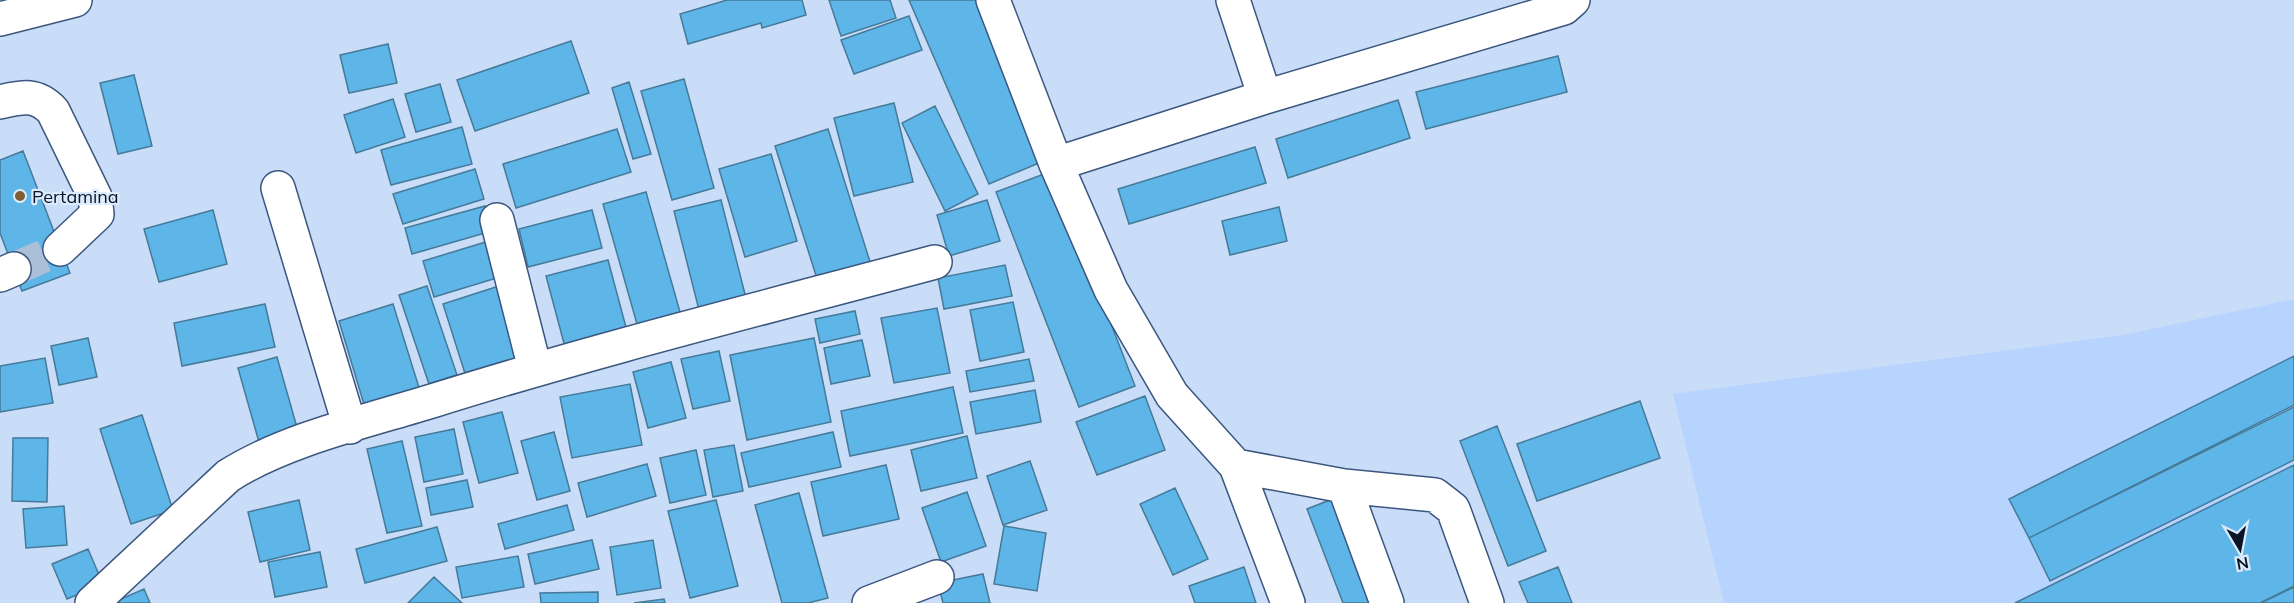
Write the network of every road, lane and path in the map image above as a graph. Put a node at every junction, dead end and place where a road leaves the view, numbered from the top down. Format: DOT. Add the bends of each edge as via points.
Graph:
graph roads {
  1 [pos="75,0"];
  2 [pos="993,0"];
  3 [pos="1233,0"];
  4 [pos="1573,0"];
  5 [pos="7,11"];
  6 [pos="1265,97"];
  7 [pos="0,102"];
  8 [pos="1056,164"];
  9 [pos="278,188"];
  10 [pos="496,220"];
  11 [pos="60,249"];
  12 [pos="935,262"];
  13 [pos="535,369"];
  14 [pos="350,427"];
  15 [pos="1236,466"];
  16 [pos="1344,486"];
  17 [pos="937,577"];
  18 [pos="92,603"];
  19 [pos="869,603"];
  20 [pos="1288,603"];
  21 [pos="1387,603"];
  22 [pos="1486,603"];
  1 -- 5 [label="street"];
  2 -- 8 [label="street"];
  3 -- 6 [label="street"];
  4 -- 6 [label="street" via="1564,8"];
  6 -- 8 [label="street"];
  7 -- 11 [label="street" via="27,96 45,102 95,197 97,214"];
  8 -- 15 [label="street" via="1111,290 1172,394"];
  9 -- 14 [label="street"];
  10 -- 13 [label="street"];
  12 -- 13 [label="street"];
  13 -- 14 [label="street"];
  14 -- 18 [label="street" via="251,461 228,476"];
  15 -- 16 [label="street"];
  15 -- 20 [label="street"];
  16 -- 21 [label="street"];
  16 -- 22 [label="street" via="1435,495 1453,509"];
  17 -- 19 [label="street"];
}
